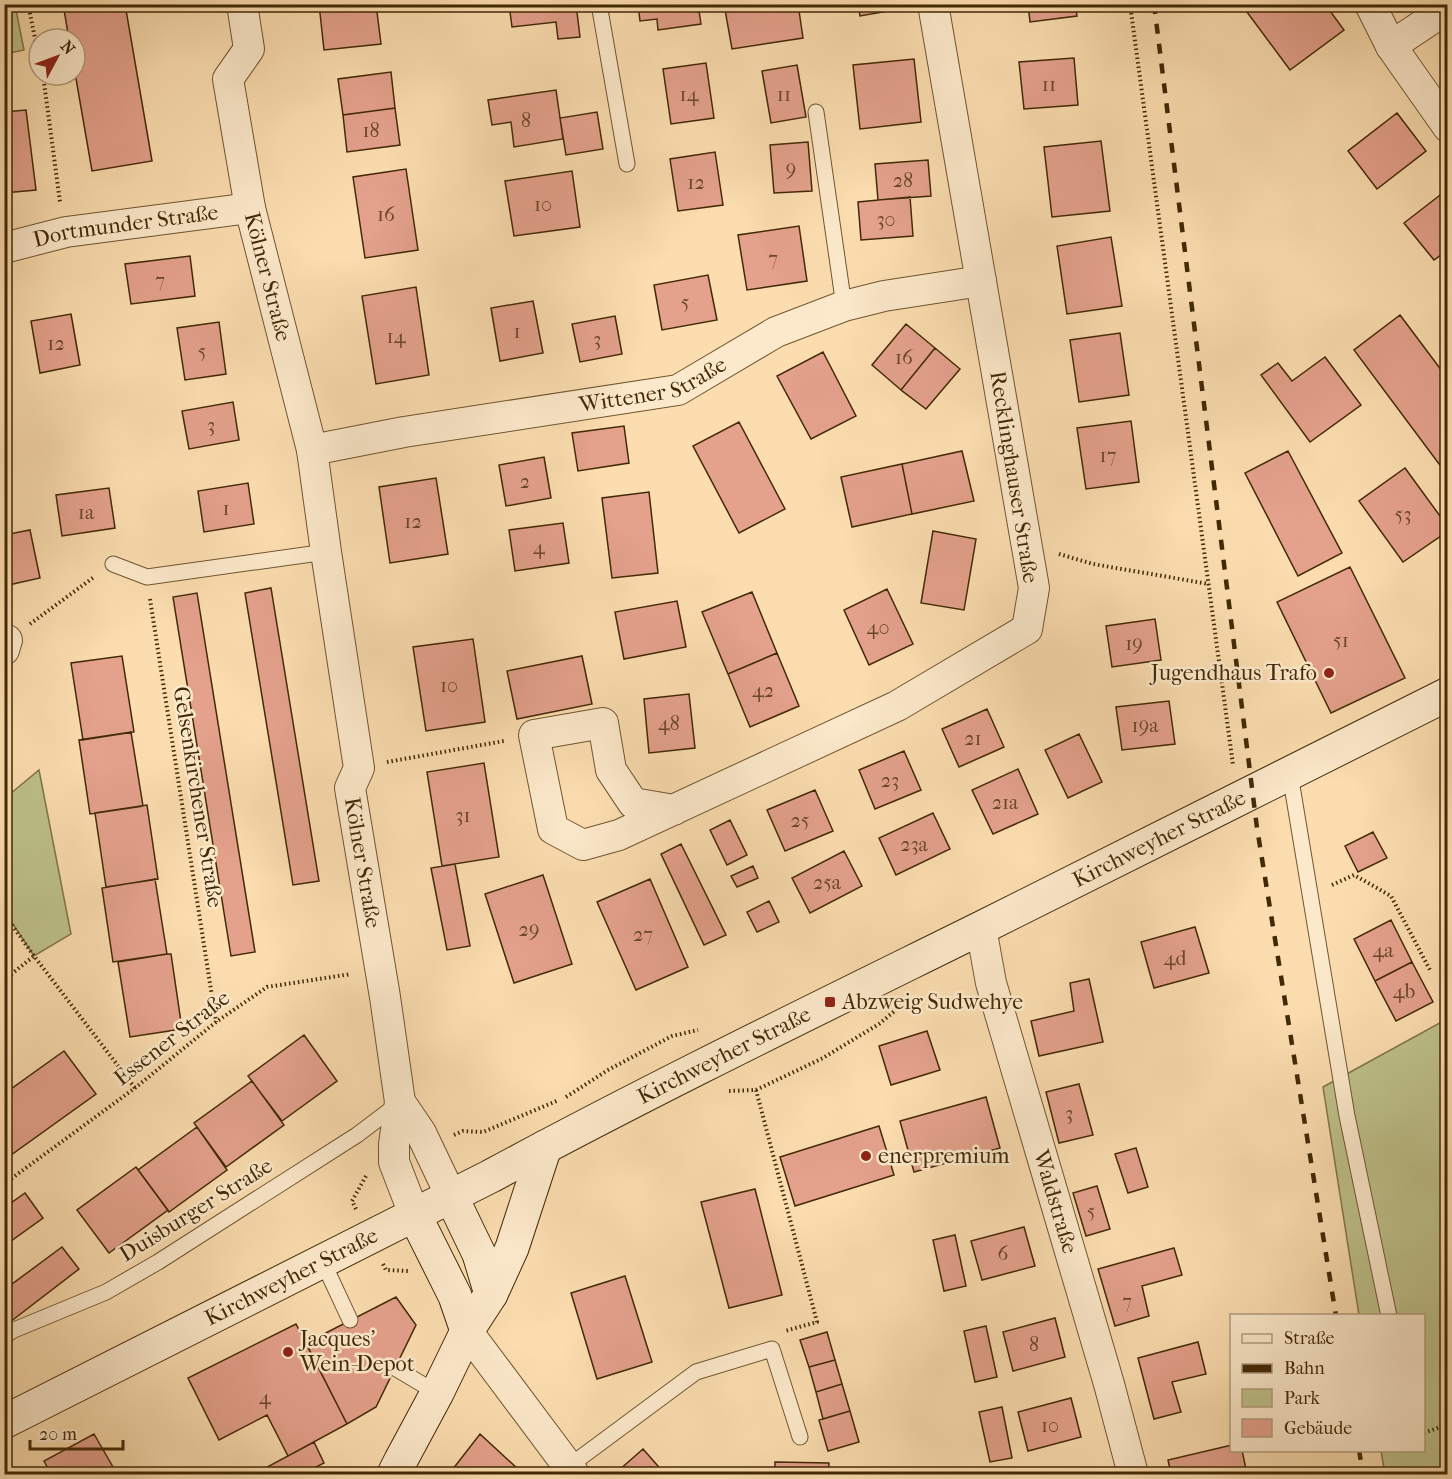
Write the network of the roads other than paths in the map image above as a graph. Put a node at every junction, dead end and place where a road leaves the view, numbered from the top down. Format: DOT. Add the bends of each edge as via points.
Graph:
graph roads {
  1 [pos="242,4"];
  2 [pos="599,4"];
  3 [pos="933,4"];
  4 [pos="1370,4"];
  5 [pos="1448,8"];
  6 [pos="1391,46"];
  7 [pos="816,112"];
  8 [pos="1448,128"];
  9 [pos="627,164"];
  10 [pos="250,208"];
  11 [pos="4,248"];
  12 [pos="981,281"];
  13 [pos="844,306"];
  14 [pos="312,450"];
  15 [pos="326,552"];
  16 [pos="113,564"];
  17 [pos="1448,694"];
  18 [pos="1290,774"];
  19 [pos="674,810"];
  20 [pos="981,928"];
  21 [pos="400,1102"];
  22 [pos="545,1147"];
  23 [pos="451,1196"];
  24 [pos="414,1214"];
  25 [pos="323,1262"];
  26 [pos="491,1294"];
  27 [pos="1389,1314"];
  28 [pos="350,1320"];
  29 [pos="468,1331"];
  30 [pos="4,1336"];
  31 [pos="395,1368"];
  32 [pos="437,1393"];
  33 [pos="4,1422"];
  34 [pos="800,1437"];
  35 [pos="571,1471"];
  36 [pos="394,1474"];
  37 [pos="1133,1474"];
  1 -- 10 [label="street, Kölner Straße" via="249,50 228,79"];
  2 -- 9 [label="lane"];
  3 -- 12 [label="street, Recklinghauser Straße"];
  4 -- 6 [label="street"];
  5 -- 6 [label="street"];
  6 -- 8 [label="street"];
  7 -- 13 [label="lane"];
  10 -- 11 [label="street, Dortmunder Straße" via="66,232"];
  10 -- 14 [label="street, Kölner Straße"];
  12 -- 13 [label="street, Wittener Straße"];
  12 -- 19 [label="street, Recklinghauser Straße" via="1034,588 1027,629 897,706"];
  13 -- 14 [label="street, Wittener Straße" via="776,332 678,390"];
  14 -- 15 [label="street, Kölner Straße"];
  15 -- 16 [label="lane" via="147,577"];
  15 -- 21 [label="street, Kölner Straße" via="358,768 350,788"];
  17 -- 18 [label="main road, Kirchweyher Straße"];
  18 -- 20 [label="main road, Kirchweyher Straße"];
  18 -- 27 [label="lane" via="1347,1116"];
  19 -- 19 [label="street, Recklinghauser Straße" via="619,835 583,845 553,829 534,735 603,723 611,771 633,803"];
  20 -- 22 [label="main road, Kirchweyher Straße"];
  20 -- 37 [label="street, Waldstraße" via="991,983"];
  21 -- 23 [label="street, Kölner Straße" via="422,1133"];
  21 -- 24 [label="street, Kölner Straße" via="394,1162"];
  21 -- 30 [label="lane, Duisburger Straße" via="357,1135 158,1262 106,1292"];
  22 -- 23 [label="main road, Kirchweyher Straße"];
  22 -- 26 [label="main road" via="512,1248"];
  23 -- 24 [label="main road, Kirchweyher Straße"];
  23 -- 26 [label="main road" via="479,1254"];
  24 -- 25 [label="main road, Kirchweyher Straße"];
  24 -- 29 [label="main road"];
  25 -- 28 [label="lane"];
  25 -- 33 [label="main road, Kirchweyher Straße"];
  26 -- 29 [label="main road"];
  29 -- 32 [label="main road"];
  29 -- 35 [label="street"];
  31 -- 32 [label="lane"];
  32 -- 36 [label="main road"];
  34 -- 35 [label="lane" via="772,1349 696,1372"];
}
